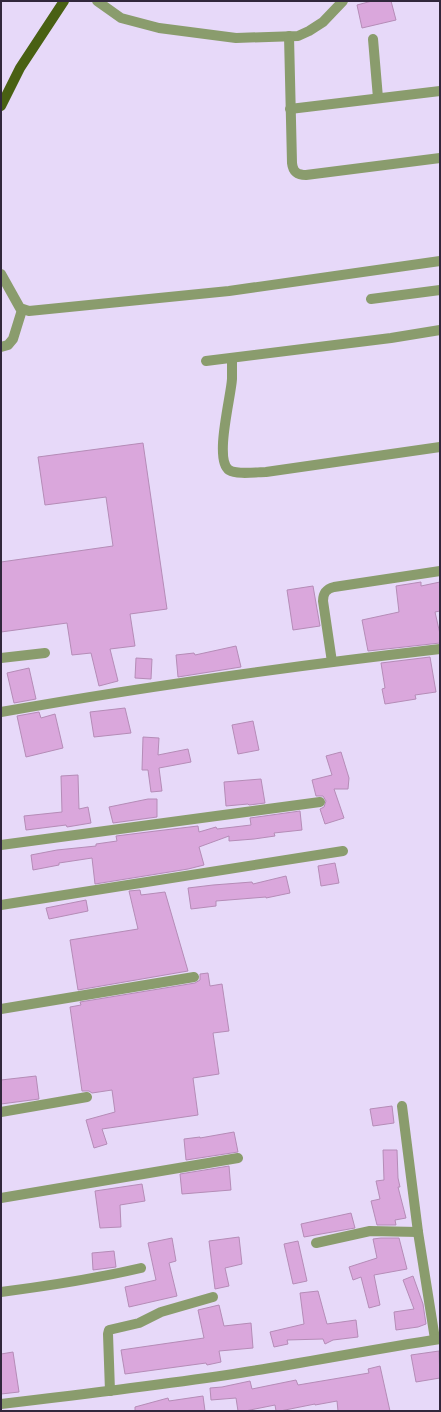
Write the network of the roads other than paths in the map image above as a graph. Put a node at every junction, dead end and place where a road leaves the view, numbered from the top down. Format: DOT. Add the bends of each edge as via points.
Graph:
graph roads {
  1 [pos="64,1"];
  2 [pos="97,1"];
  3 [pos="343,1"];
  4 [pos="289,36"];
  5 [pos="373,38"];
  6 [pos="440,91"];
  7 [pos="378,98"];
  8 [pos="1,106"];
  9 [pos="290,109"];
  10 [pos="440,158"];
  11 [pos="440,261"];
  12 [pos="1,274"];
  13 [pos="440,290"];
  14 [pos="370,299"];
  15 [pos="22,310"];
  16 [pos="440,330"];
  17 [pos="1,347"];
  18 [pos="232,358"];
  19 [pos="206,361"];
  20 [pos="440,447"];
  21 [pos="440,571"];
  22 [pos="440,648"];
  23 [pos="45,653"];
  24 [pos="1,658"];
  25 [pos="332,662"];
  26 [pos="1,712"];
  27 [pos="320,802"];
  28 [pos="1,845"];
  29 [pos="343,851"];
  30 [pos="1,905"];
  31 [pos="194,977"];
  32 [pos="1,1009"];
  33 [pos="87,1097"];
  34 [pos="402,1106"];
  35 [pos="1,1112"];
  36 [pos="238,1158"];
  37 [pos="1,1198"];
  38 [pos="418,1232"];
  39 [pos="316,1243"];
  40 [pos="141,1268"];
  41 [pos="1,1292"];
  42 [pos="213,1297"];
  43 [pos="437,1339"];
  44 [pos="110,1391"];
  45 [pos="1,1404"];
  1 -- 8 [label="main road" via="20,68"];
  2 -- 4 [label="street" via="121,18 159,28 236,38"];
  3 -- 4 [label="street" via="323,22 298,36"];
  4 -- 9 [label="street"];
  5 -- 7 [label="street"];
  6 -- 7 [label="street"];
  7 -- 9 [label="street"];
  9 -- 10 [label="street" via="292,167 299,175"];
  11 -- 15 [label="street" via="229,291 33,311"];
  12 -- 15 [label="street"];
  13 -- 14 [label="street"];
  15 -- 17 [label="street" via="13,339"];
  16 -- 18 [label="street"];
  18 -- 19 [label="street"];
  18 -- 20 [label="street" via="232,379 222,448 226,467 230,470 266,472"];
  21 -- 25 [label="street" via="334,587 325,591 323,601"];
  22 -- 25 [label="street"];
  23 -- 24 [label="street"];
  25 -- 26 [label="street" via="106,694"];
  27 -- 28 [label="street"];
  29 -- 30 [label="street"];
  31 -- 32 [label="street"];
  33 -- 35 [label="street"];
  34 -- 38 [label="street"];
  36 -- 37 [label="street"];
  38 -- 39 [label="street" via="370,1231"];
  38 -- 43 [label="street"];
  40 -- 41 [label="street" via="92,1279"];
  42 -- 44 [label="street" via="161,1312 140,1323 110,1330"];
  43 -- 44 [label="street" via="228,1375"];
  44 -- 45 [label="street"];
}
